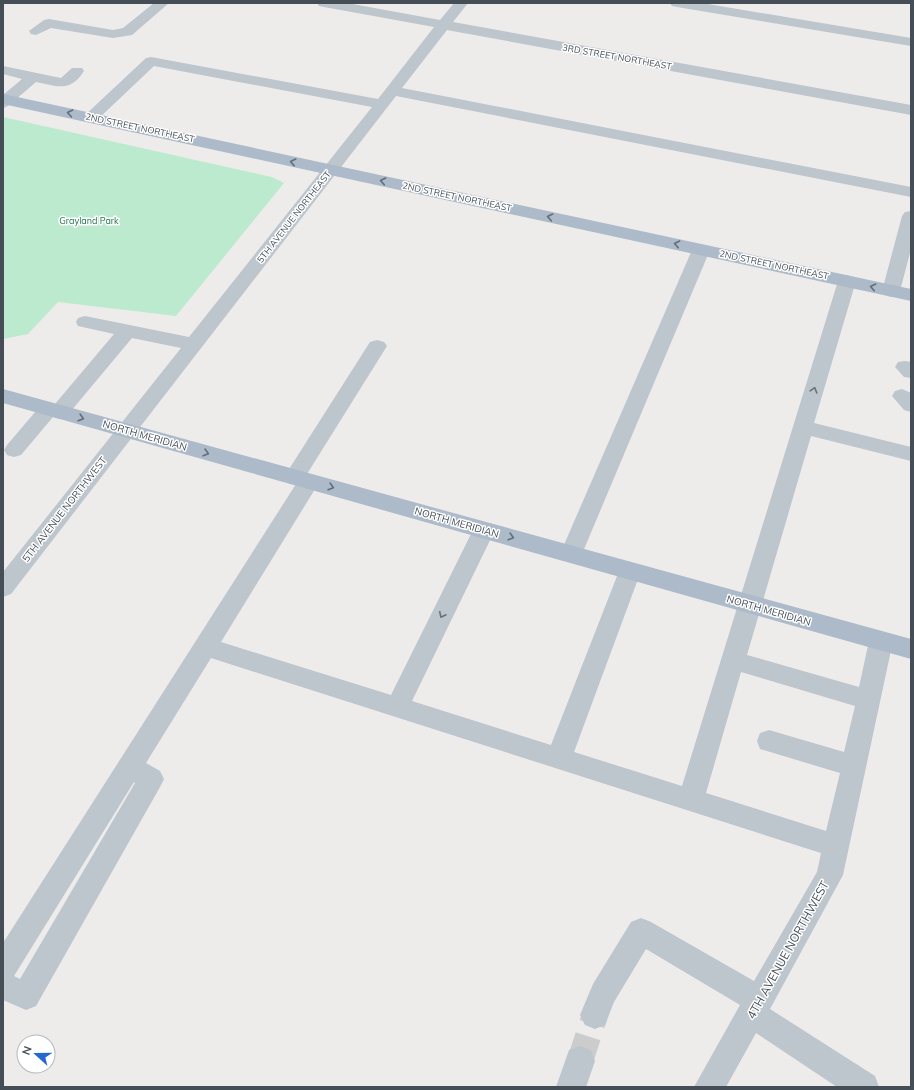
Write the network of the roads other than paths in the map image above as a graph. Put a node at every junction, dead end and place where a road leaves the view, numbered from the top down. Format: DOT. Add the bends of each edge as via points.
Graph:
graph roads {
  1 [pos="162,3"];
  2 [pos="324,3"];
  3 [pos="461,3"];
  4 [pos="677,3"];
  5 [pos="444,25"];
  6 [pos="36,31"];
  7 [pos="911,42"];
  8 [pos="3,70"];
  9 [pos="77,72"];
  10 [pos="34,76"];
  11 [pos="393,91"];
  12 [pos="4,101"];
  13 [pos="382,104"];
  14 [pos="911,110"];
  15 [pos="91,117"];
  16 [pos="331,170"];
  17 [pos="911,192"];
  18 [pos="911,216"];
  19 [pos="701,250"];
  20 [pos="847,281"];
  21 [pos="892,290"];
  22 [pos="911,295"];
  23 [pos="85,322"];
  24 [pos="127,331"];
  25 [pos="193,344"];
  26 [pos="377,346"];
  27 [pos="3,396"];
  28 [pos="54,410"];
  29 [pos="803,427"];
  30 [pos="126,430"];
  31 [pos="14,450"];
  32 [pos="911,454"];
  33 [pos="301,479"];
  34 [pos="484,530"];
  35 [pos="571,554"];
  36 [pos="630,571"];
  37 [pos="3,588"];
  38 [pos="750,604"];
  39 [pos="881,640"];
  40 [pos="204,646"];
  41 [pos="911,649"];
  42 [pos="732,660"];
  43 [pos="868,700"];
  44 [pos="397,707"];
  45 [pos="769,741"];
  46 [pos="559,758"];
  47 [pos="129,766"];
  48 [pos="853,766"];
  49 [pos="691,800"];
  50 [pos="836,846"];
  51 [pos="3,968"];
  52 [pos="3,986"];
  53 [pos="756,1007"];
  54 [pos="595,1015"];
  55 [pos="709,1087"];
  56 [pos="864,1087"];
  1 -- 6 [label="street" via="127,32 113,34 49,23"];
  2 -- 5 [label="street, 3RD STREET NORTHEAST"];
  3 -- 5 [label="street, 5TH AVENUE NORTHEAST"];
  4 -- 7 [label="street"];
  5 -- 11 [label="street, 5TH AVENUE NORTHEAST"];
  5 -- 14 [label="street, 3RD STREET NORTHEAST"];
  8 -- 10 [label="street"];
  9 -- 10 [label="street" via="64,83"];
  10 -- 12 [label="street"];
  11 -- 13 [label="street, 5TH AVENUE NORTHEAST"];
  11 -- 17 [label="street"];
  15 -- 12 [label="main road, 2ND STREET NORTHEAST, one-way"];
  13 -- 15 [label="street" via="151,61"];
  13 -- 16 [label="street, 5TH AVENUE NORTHEAST"];
  16 -- 15 [label="main road, 2ND STREET NORTHEAST, one-way"];
  19 -- 16 [label="main road, 2ND STREET NORTHEAST, one-way"];
  16 -- 25 [label="street, 5TH AVENUE NORTHEAST"];
  18 -- 21 [label="street"];
  19 -- 20 [label="main road, 2ND STREET NORTHEAST"];
  19 -- 35 [label="street"];
  21 -- 20 [label="main road, 2ND STREET NORTHEAST, one-way"];
  29 -- 20 [label="street, one-way"];
  21 -- 22 [label="main road, 2ND STREET NORTHEAST"];
  23 -- 24 [label="street"];
  24 -- 25 [label="street"];
  24 -- 28 [label="street"];
  25 -- 30 [label="street, 5TH AVENUE NORTHEAST"];
  26 -- 33 [label="street"];
  27 -- 28 [label="main road, NORTH MERIDIAN"];
  28 -- 30 [label="main road, NORTH MERIDIAN, one-way"];
  28 -- 31 [label="street"];
  29 -- 32 [label="street"];
  29 -- 38 [label="street"];
  30 -- 33 [label="main road, NORTH MERIDIAN, one-way"];
  30 -- 37 [label="street, 5TH AVENUE NORTHWEST"];
  33 -- 34 [label="main road, NORTH MERIDIAN, one-way"];
  33 -- 40 [label="street"];
  34 -- 35 [label="main road, NORTH MERIDIAN, one-way"];
  34 -- 44 [label="street, one-way"];
  35 -- 36 [label="main road, NORTH MERIDIAN"];
  36 -- 38 [label="main road, NORTH MERIDIAN"];
  36 -- 46 [label="street"];
  38 -- 39 [label="main road, NORTH MERIDIAN"];
  38 -- 42 [label="street"];
  39 -- 41 [label="main road, NORTH MERIDIAN"];
  39 -- 43 [label="street, 4TH AVENUE NORTHWEST"];
  40 -- 44 [label="street"];
  40 -- 47 [label="street"];
  42 -- 43 [label="street"];
  42 -- 49 [label="street"];
  43 -- 48 [label="street, 4TH AVENUE NORTHWEST"];
  44 -- 46 [label="street"];
  45 -- 48 [label="street"];
  46 -- 49 [label="street"];
  47 -- 51 [label="street"];
  47 -- 52 [label="street" via="150,779 26,996"];
  48 -- 50 [label="street, 4TH AVENUE NORTHWEST"];
  49 -- 50 [label="street"];
  50 -- 53 [label="street, 4TH AVENUE NORTHWEST" via="830,875"];
  53 -- 54 [label="street" via="641,931 603,994"];
  53 -- 55 [label="street, 4TH AVENUE NORTHWEST"];
  53 -- 56 [label="street"];
}
